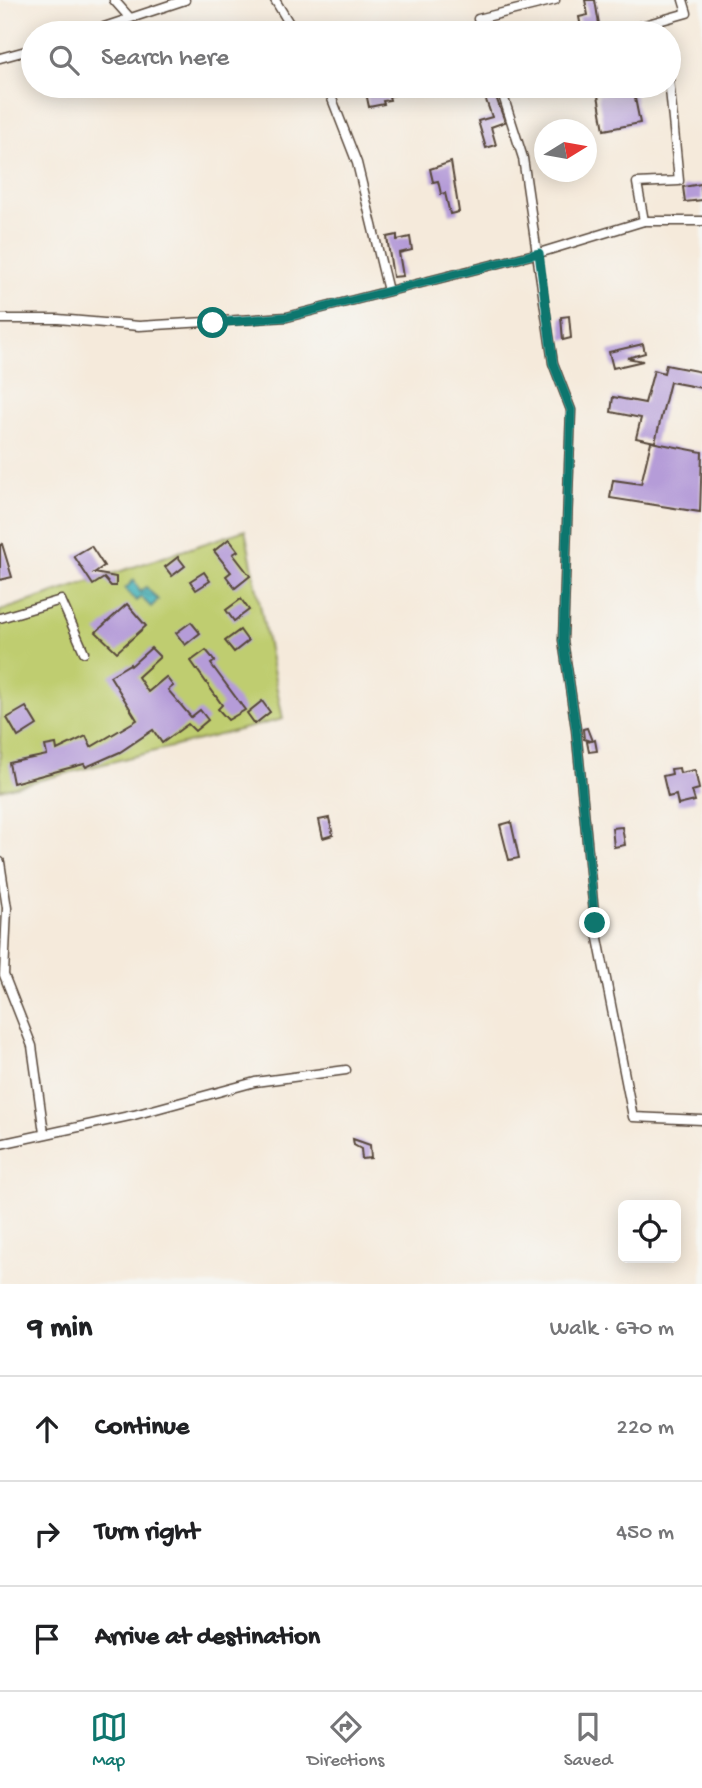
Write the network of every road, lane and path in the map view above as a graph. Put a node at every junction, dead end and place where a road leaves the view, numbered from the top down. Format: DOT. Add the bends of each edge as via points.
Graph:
graph roads {
  1 [pos="114,0"];
  2 [pos="186,0"];
  3 [pos="275,0"];
  4 [pos="555,0"];
  5 [pos="683,0"];
  6 [pos="130,18"];
  7 [pos="121,21"];
  8 [pos="288,21"];
  9 [pos="479,21"];
  10 [pos="660,21"];
  11 [pos="21,52"];
  12 [pos="0,58"];
  13 [pos="332,98"];
  14 [pos="504,98"];
  15 [pos="671,98"];
  16 [pos="644,221"];
  17 [pos="702,221"];
  18 [pos="539,253"];
  19 [pos="388,291"];
  20 [pos="0,319"];
  21 [pos="0,618"];
  22 [pos="84,652"];
  23 [pos="0,862"];
  24 [pos="346,1070"];
  25 [pos="702,1120"];
  26 [pos="44,1133"];
  27 [pos="0,1144"];
  1 -- 6 [label="street"];
  2 -- 6 [label="street"];
  3 -- 8 [label="street"];
  4 -- 9 [label="street"];
  5 -- 10 [label="street" via="687,13"];
  6 -- 7 [label="street"];
  11 -- 12 [label="street"];
  13 -- 19 [label="street" via="356,163"];
  14 -- 18 [label="street" via="523,158"];
  15 -- 16 [label="street" via="679,181 637,183"];
  16 -- 17 [label="street"];
  16 -- 18 [label="street"];
  18 -- 19 [label="street"];
  18 -- 25 [label="street" via="553,363 571,410 563,640 595,923 633,1117"];
  19 -- 20 [label="street" via="287,317 213,323 139,326"];
  21 -- 22 [label="street" via="61,600"];
  23 -- 26 [label="street" via="7,908 4,975 32,1046"];
  24 -- 26 [label="street" via="255,1082 134,1115"];
  26 -- 27 [label="street"];
}
